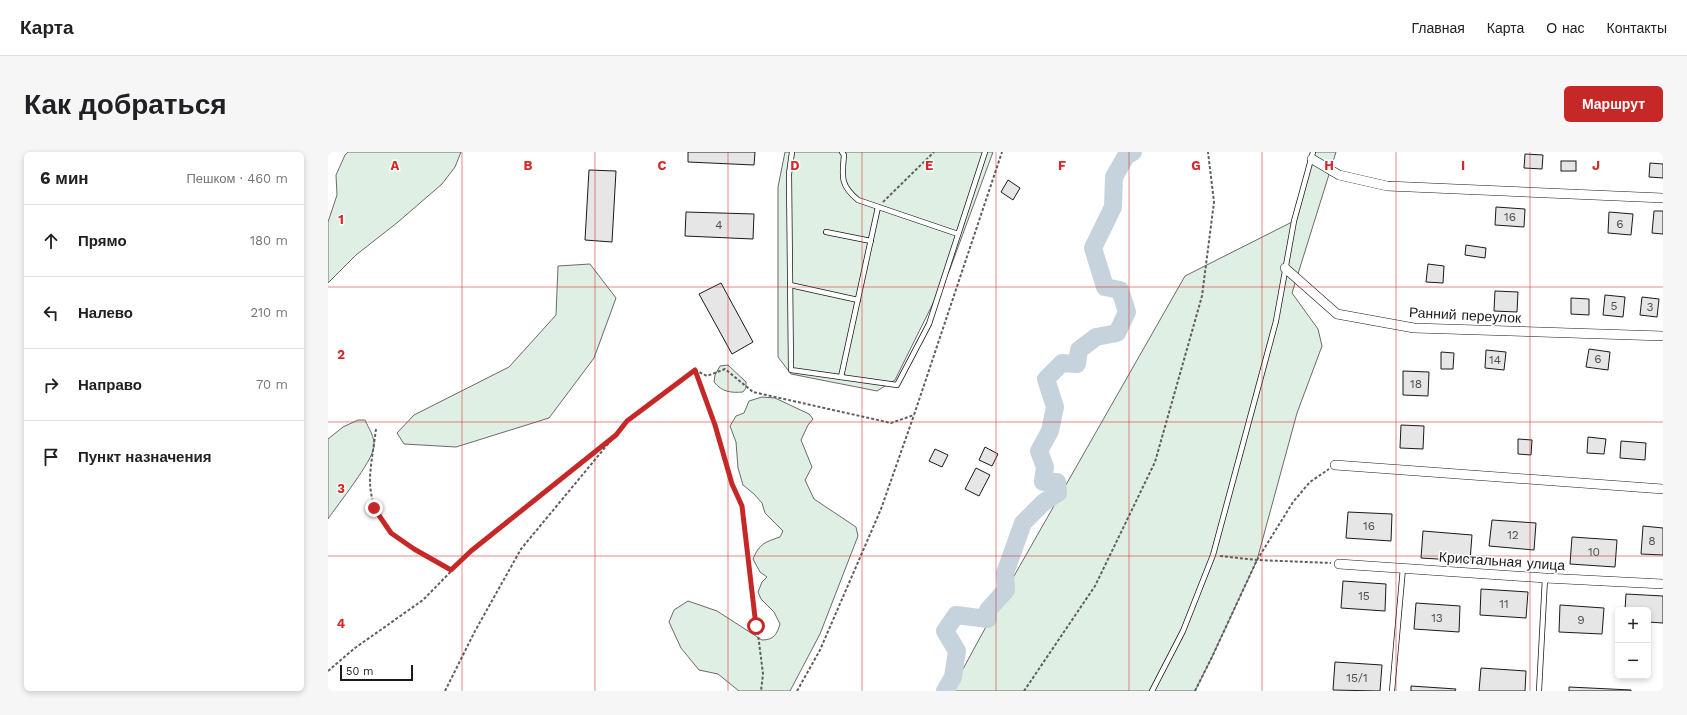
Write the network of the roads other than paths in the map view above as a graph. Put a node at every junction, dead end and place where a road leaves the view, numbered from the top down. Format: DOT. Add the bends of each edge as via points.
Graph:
graph roads {
  1 [pos="792,152"];
  2 [pos="842,152"];
  3 [pos="985,152"];
  4 [pos="1312,156"];
  5 [pos="1663,198"];
  6 [pos="878,207"];
  7 [pos="826,232"];
  8 [pos="958,234"];
  9 [pos="871,241"];
  10 [pos="1285,268"];
  11 [pos="790,285"];
  12 [pos="858,300"];
  13 [pos="1663,336"];
  14 [pos="841,377"];
  15 [pos="1335,465"];
  16 [pos="1663,489"];
  17 [pos="1338,564"];
  18 [pos="1403,568"];
  19 [pos="1545,578"];
  20 [pos="1663,584"];
  21 [pos="1152,691"];
  22 [pos="1392,691"];
  23 [pos="1539,691"];
  1 -- 11 [label="lane" via="789,174"];
  2 -- 6 [label="lane" via="843,179 848,191 858,200"];
  3 -- 8 [label="lane"];
  4 -- 5 [label="street" via="1339,175 1387,186"];
  4 -- 10 [label="lane" via="1294,221"];
  6 -- 8 [label="lane"];
  6 -- 9 [label="lane"];
  7 -- 9 [label="lane"];
  8 -- 14 [label="lane" via="928,324 897,385"];
  9 -- 12 [label="lane"];
  10 -- 13 [label="street, Ранний переулок" via="1337,314 1414,328"];
  10 -- 21 [label="lane" via="1276,321 1213,555 1183,631"];
  11 -- 12 [label="lane"];
  11 -- 14 [label="lane" via="791,370"];
  12 -- 14 [label="lane"];
  15 -- 16 [label="street"];
  17 -- 18 [label="street, Кристальная улица"];
  18 -- 19 [label="street, Кристальная улица"];
  18 -- 22 [label="lane"];
  19 -- 20 [label="street, Кристальная улица"];
  19 -- 23 [label="lane"];
}
